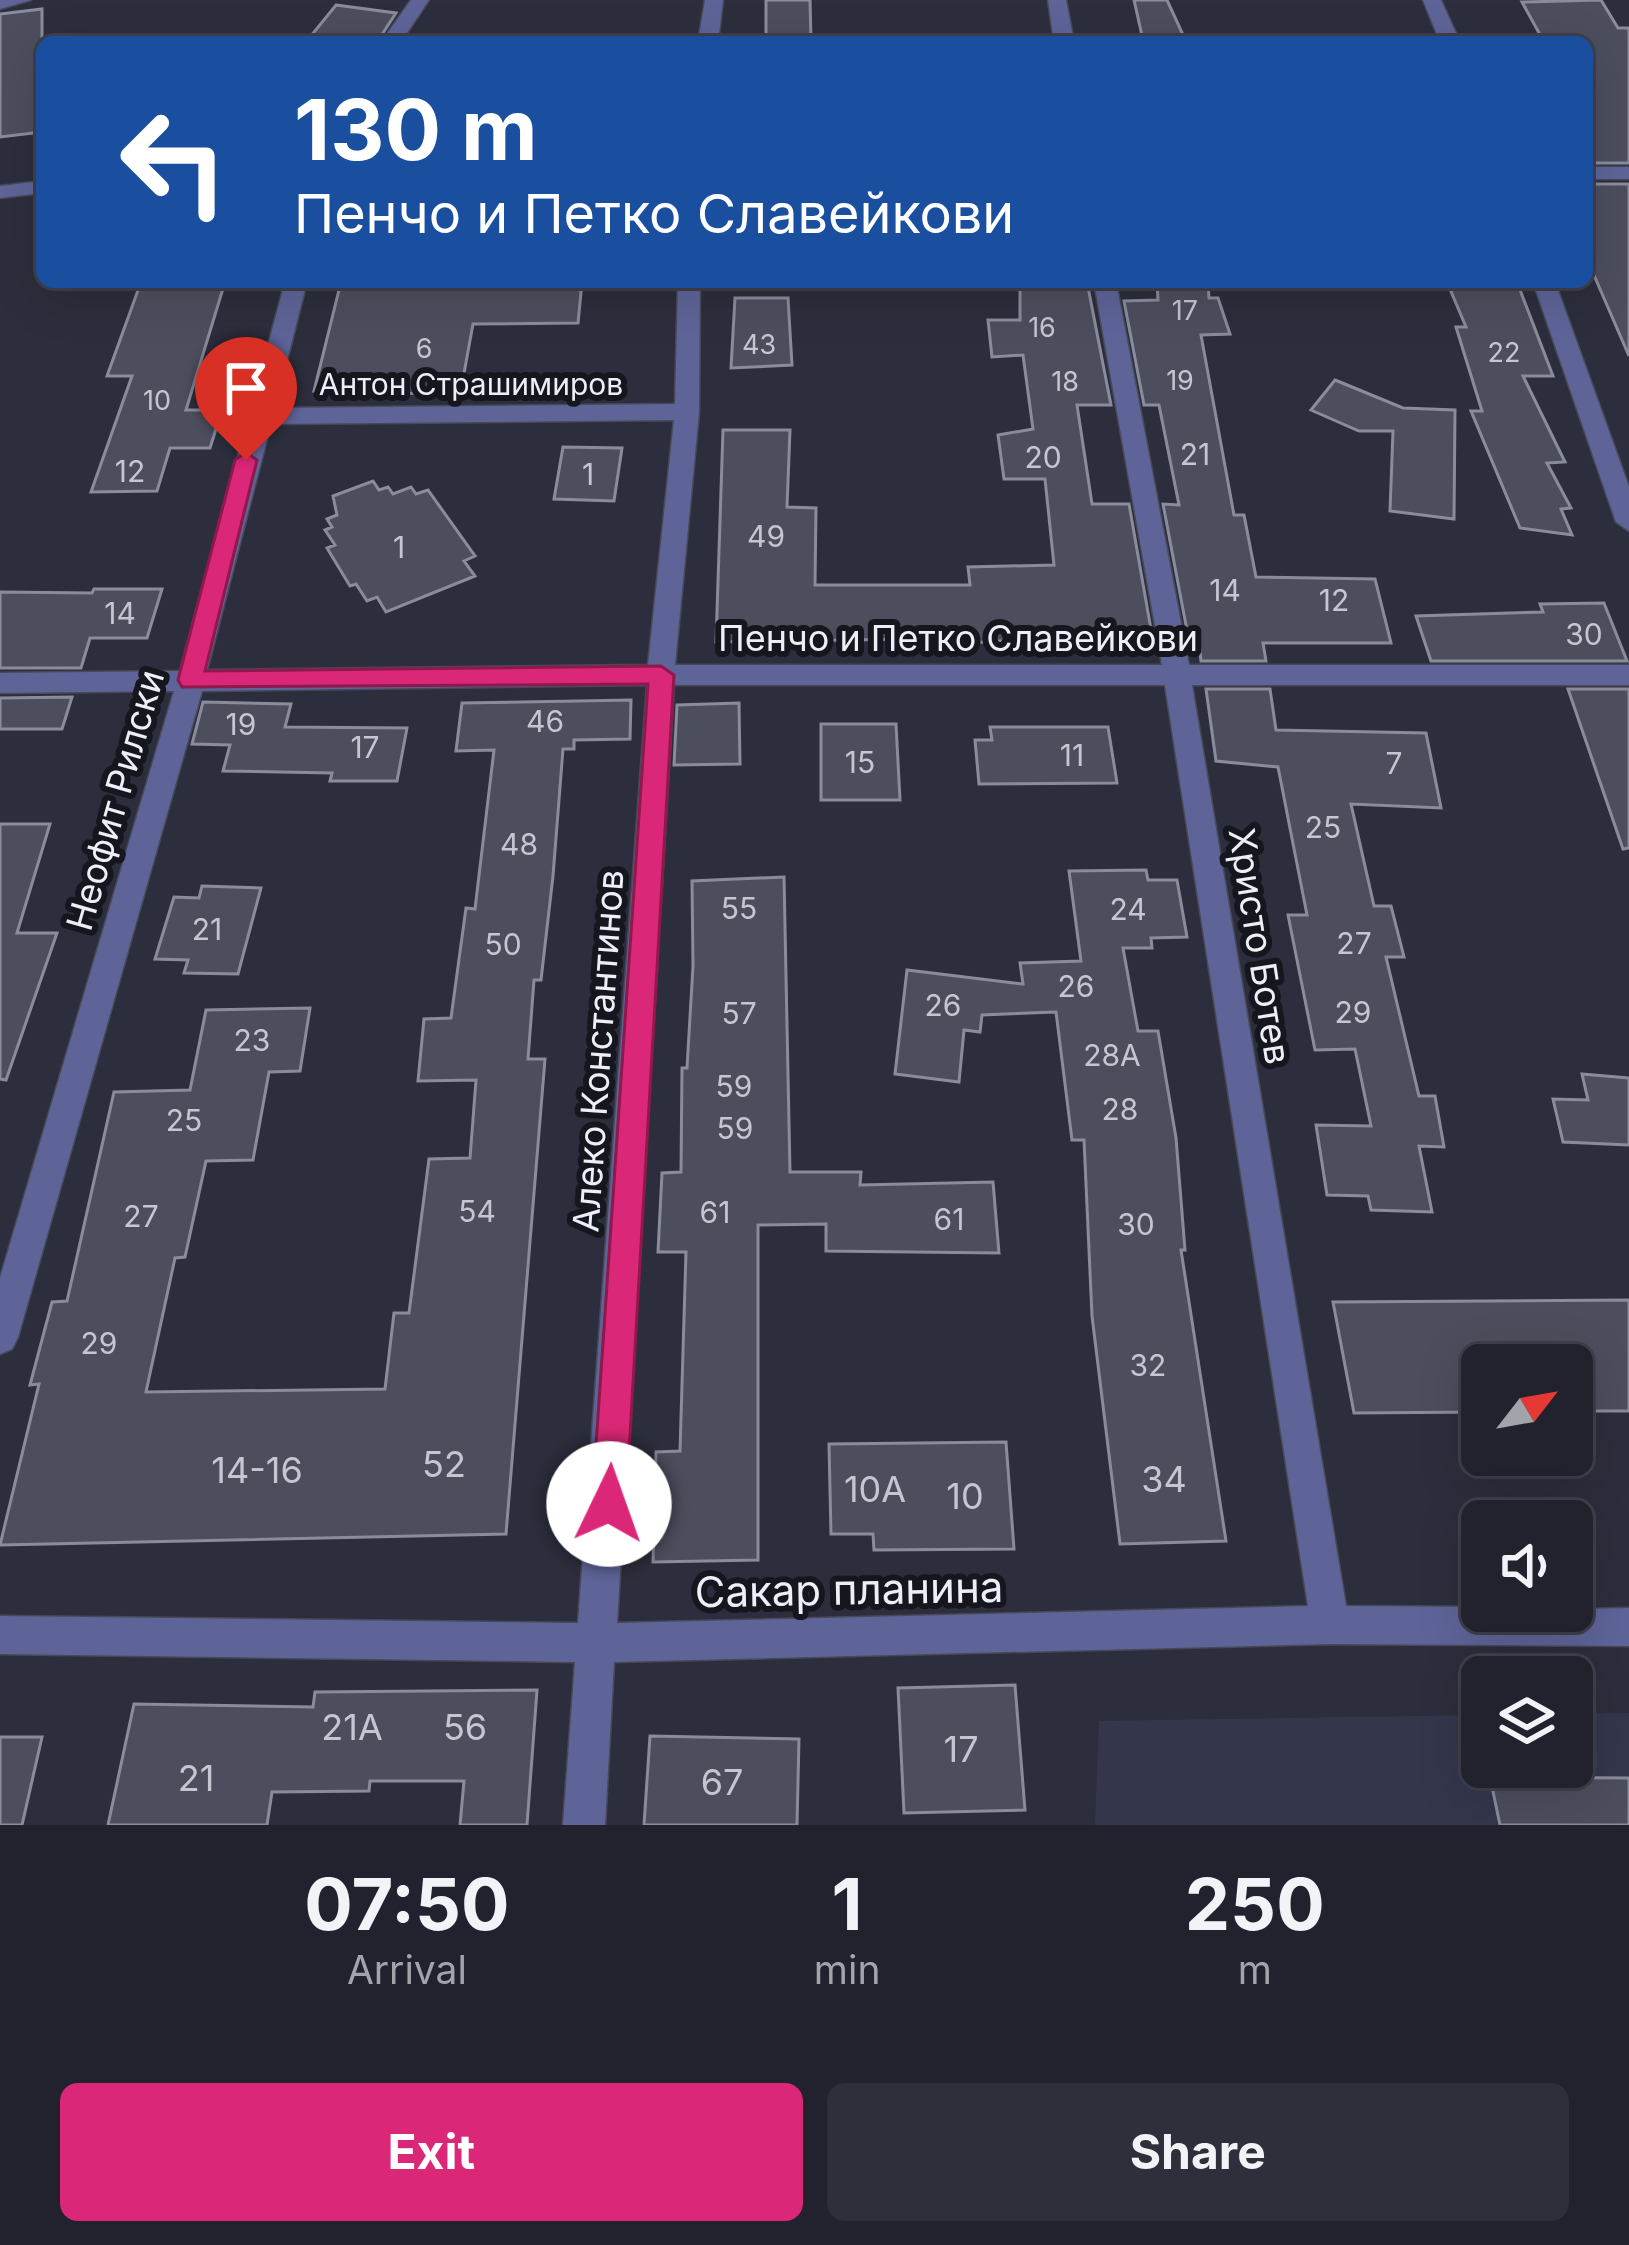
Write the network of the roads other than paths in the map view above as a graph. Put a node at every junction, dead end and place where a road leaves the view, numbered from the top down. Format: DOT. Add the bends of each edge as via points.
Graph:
graph roads {
  1 [pos="22,0"];
  2 [pos="420,0"];
  3 [pos="714,0"];
  4 [pos="1058,0"];
  5 [pos="1432,0"];
  6 [pos="0,3"];
  7 [pos="396,36"];
  8 [pos="709,36"];
  9 [pos="1063,36"];
  10 [pos="1447,36"];
  11 [pos="1593,173"];
  12 [pos="1629,173"];
  13 [pos="36,188"];
  14 [pos="0,191"];
  15 [pos="294,288"];
  16 [pos="689,288"];
  17 [pos="1106,288"];
  18 [pos="1546,288"];
  19 [pos="687,412"];
  20 [pos="256,416"];
  21 [pos="1629,522"];
  22 [pos="1177,674"];
  23 [pos="661,675"];
  24 [pos="1629,675"];
  25 [pos="191,680"];
  26 [pos="0,683"];
  27 [pos="0,1337"];
  28 [pos="1330,1625"];
  29 [pos="1629,1627"];
  30 [pos="0,1634"];
  31 [pos="600,1643"];
  32 [pos="584,1825"];
  1 -- 6 [label="street"];
  2 -- 7 [label="street"];
  3 -- 8 [label="street"];
  4 -- 9 [label="street"];
  5 -- 10 [label="street"];
  11 -- 12 [label="street"];
  13 -- 14 [label="street"];
  15 -- 20 [label="street, Неофит Рилски"];
  16 -- 19 [label="street, Алеко Константинов"];
  17 -- 22 [label="street, Христо Ботев"];
  18 -- 21 [label="street"];
  19 -- 20 [label="street, Антон Страшимиров"];
  19 -- 23 [label="street, Алеко Константинов"];
  20 -- 25 [label="street, Неофит Рилски"];
  22 -- 23 [label="street, Пенчо и Петко Славейкови"];
  22 -- 24 [label="street, Пенчо и Петко Славейкови"];
  22 -- 28 [label="street, Христо Ботев"];
  23 -- 25 [label="street, Пенчо и Петко Славейкови"];
  23 -- 31 [label="street, Алеко Константинов"];
  25 -- 26 [label="street, Пенчо и Петко Славейкови"];
  25 -- 27 [label="street, Неофит Рилски"];
  28 -- 29 [label="street, Сакар планина"];
  28 -- 31 [label="street, Сакар планина"];
  30 -- 31 [label="street, Сакар планина"];
  31 -- 32 [label="street, Алеко Константинов"];
}
